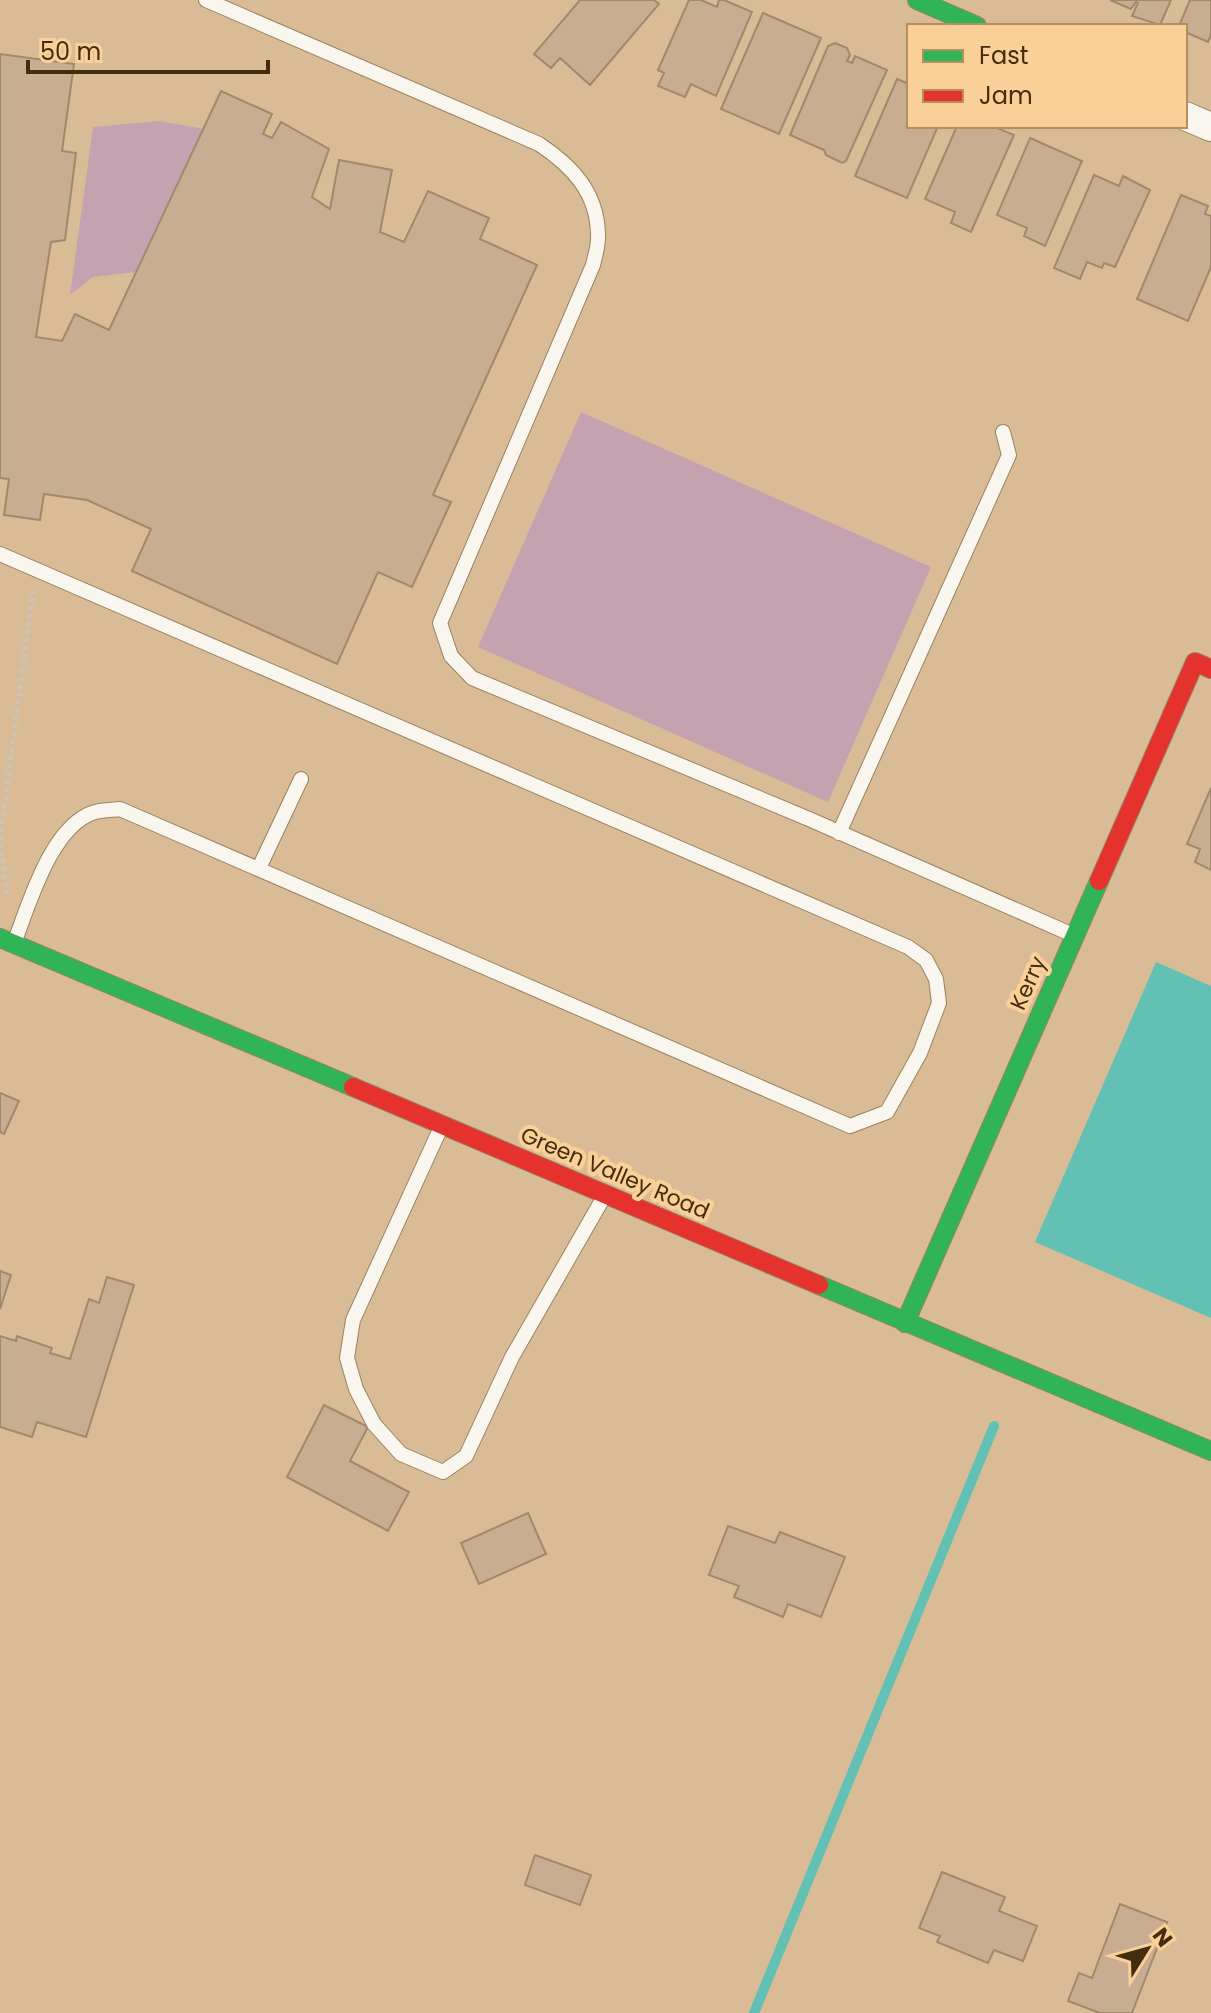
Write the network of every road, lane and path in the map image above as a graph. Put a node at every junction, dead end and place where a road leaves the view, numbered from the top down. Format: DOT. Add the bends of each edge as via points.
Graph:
graph roads {
  1 [pos="206,0"];
  2 [pos="917,0"];
  3 [pos="972,24"];
  4 [pos="1187,117"];
  5 [pos="1211,127"];
  6 [pos="1003,432"];
  7 [pos="0,554"];
  8 [pos="36,569"];
  9 [pos="1203,666"];
  10 [pos="301,779"];
  11 [pos="839,833"];
  12 [pos="259,868"];
  13 [pos="1075,936"];
  14 [pos="7,941"];
  15 [pos="442,1125"];
  16 [pos="605,1195"];
  17 [pos="905,1323"];
  18 [pos="1211,1451"];
  1 -- 11 [label="lane" via="539,144 576,172 592,206 599,235 593,265 440,623 451,656 472,678"];
  2 -- 3 [label="street"];
  4 -- 5 [label="street"];
  6 -- 11 [label="lane" via="1009,455"];
  7 -- 8 [label="lane"];
  8 -- 12 [label="lane" via="908,947 926,960 936,979 939,1003 920,1053 887,1112 850,1126"];
  8 -- 14 [label="path" via="0,840"];
  9 -- 13 [label="street, Kerry"];
  10 -- 12 [label="lane"];
  11 -- 13 [label="lane"];
  12 -- 14 [label="lane" via="120,809 93,812 55,846"];
  13 -- 17 [label="street, Kerry"];
  14 -- 15 [label="street, Green Valley Road"];
  15 -- 16 [label="street, Green Valley Road"];
  15 -- 16 [label="lane" via="353,1320 347,1358 374,1424 401,1454 443,1472 466,1456 512,1357"];
  16 -- 17 [label="street, Green Valley Road"];
  17 -- 18 [label="street, Green Valley Road"];
}
